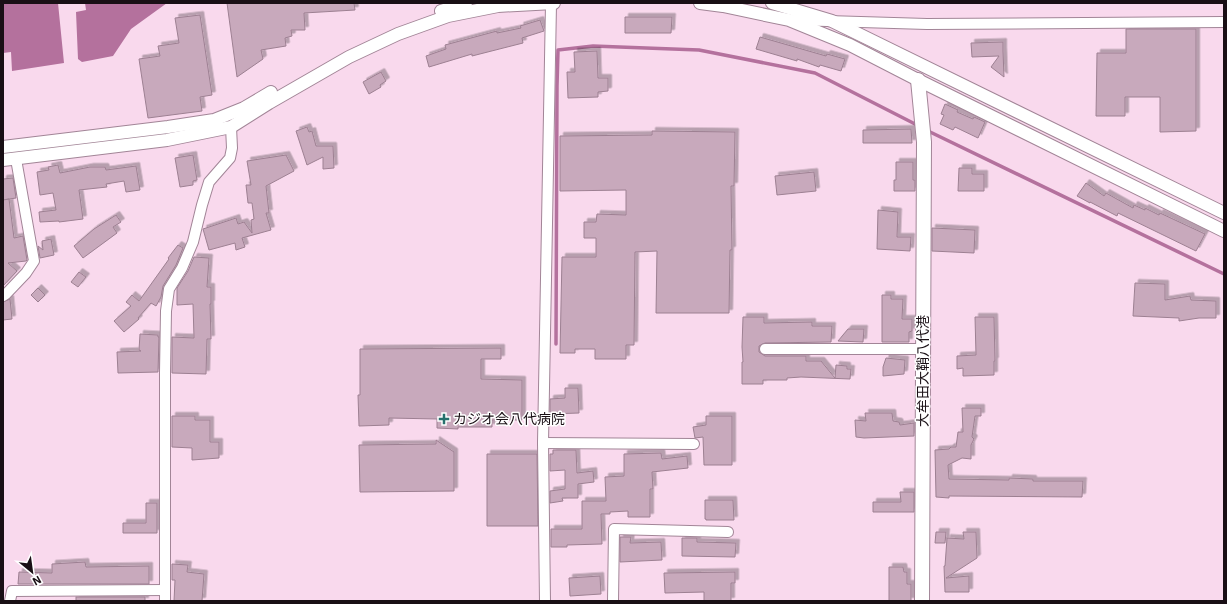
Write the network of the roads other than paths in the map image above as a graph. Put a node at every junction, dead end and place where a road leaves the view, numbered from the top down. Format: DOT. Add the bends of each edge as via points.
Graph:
graph roads {
  1 [pos="466,3"];
  2 [pos="552,3"];
  3 [pos="700,3"];
  4 [pos="772,3"];
  5 [pos="789,20"];
  6 [pos="832,21"];
  7 [pos="1224,22"];
  8 [pos="918,80"];
  9 [pos="231,127"];
  10 [pos="3,146"];
  11 [pos="16,159"];
  12 [pos="3,160"];
  13 [pos="1224,213"];
  14 [pos="1224,231"];
  15 [pos="3,296"];
  16 [pos="765,348"];
  17 [pos="923,349"];
  18 [pos="543,443"];
  19 [pos="694,444"];
  20 [pos="728,532"];
  21 [pos="165,590"];
  22 [pos="10,601"];
  23 [pos="165,601"];
  24 [pos="545,601"];
  25 [pos="613,601"];
  26 [pos="922,601"];
  1 -- 10 [label="street" via="410,21 340,55 244,108 214,120"];
  2 -- 9 [label="street" via="498,6 448,16 398,34 349,57"];
  2 -- 18 [label="street"];
  3 -- 5 [label="street"];
  4 -- 6 [label="street"];
  5 -- 6 [label="street"];
  5 -- 8 [label="street" via="850,45"];
  6 -- 7 [label="street" via="927,24"];
  6 -- 13 [label="street"];
  8 -- 14 [label="street"];
  8 -- 17 [label="main road, 大牟田大鞘八代港" via="924,142"];
  9 -- 11 [label="street" via="167,140"];
  9 -- 21 [label="street" via="230,158 210,182 193,242 182,268 169,289 165,372"];
  11 -- 12 [label="street"];
  11 -- 15 [label="street" via="34,261"];
  16 -- 17 [label="street"];
  17 -- 26 [label="main road, 大牟田大鞘八代港"];
  18 -- 19 [label="street"];
  18 -- 24 [label="street"];
  20 -- 25 [label="street" via="614,528"];
  21 -- 22 [label="street" via="12,591"];
  21 -- 23 [label="street"];
}
